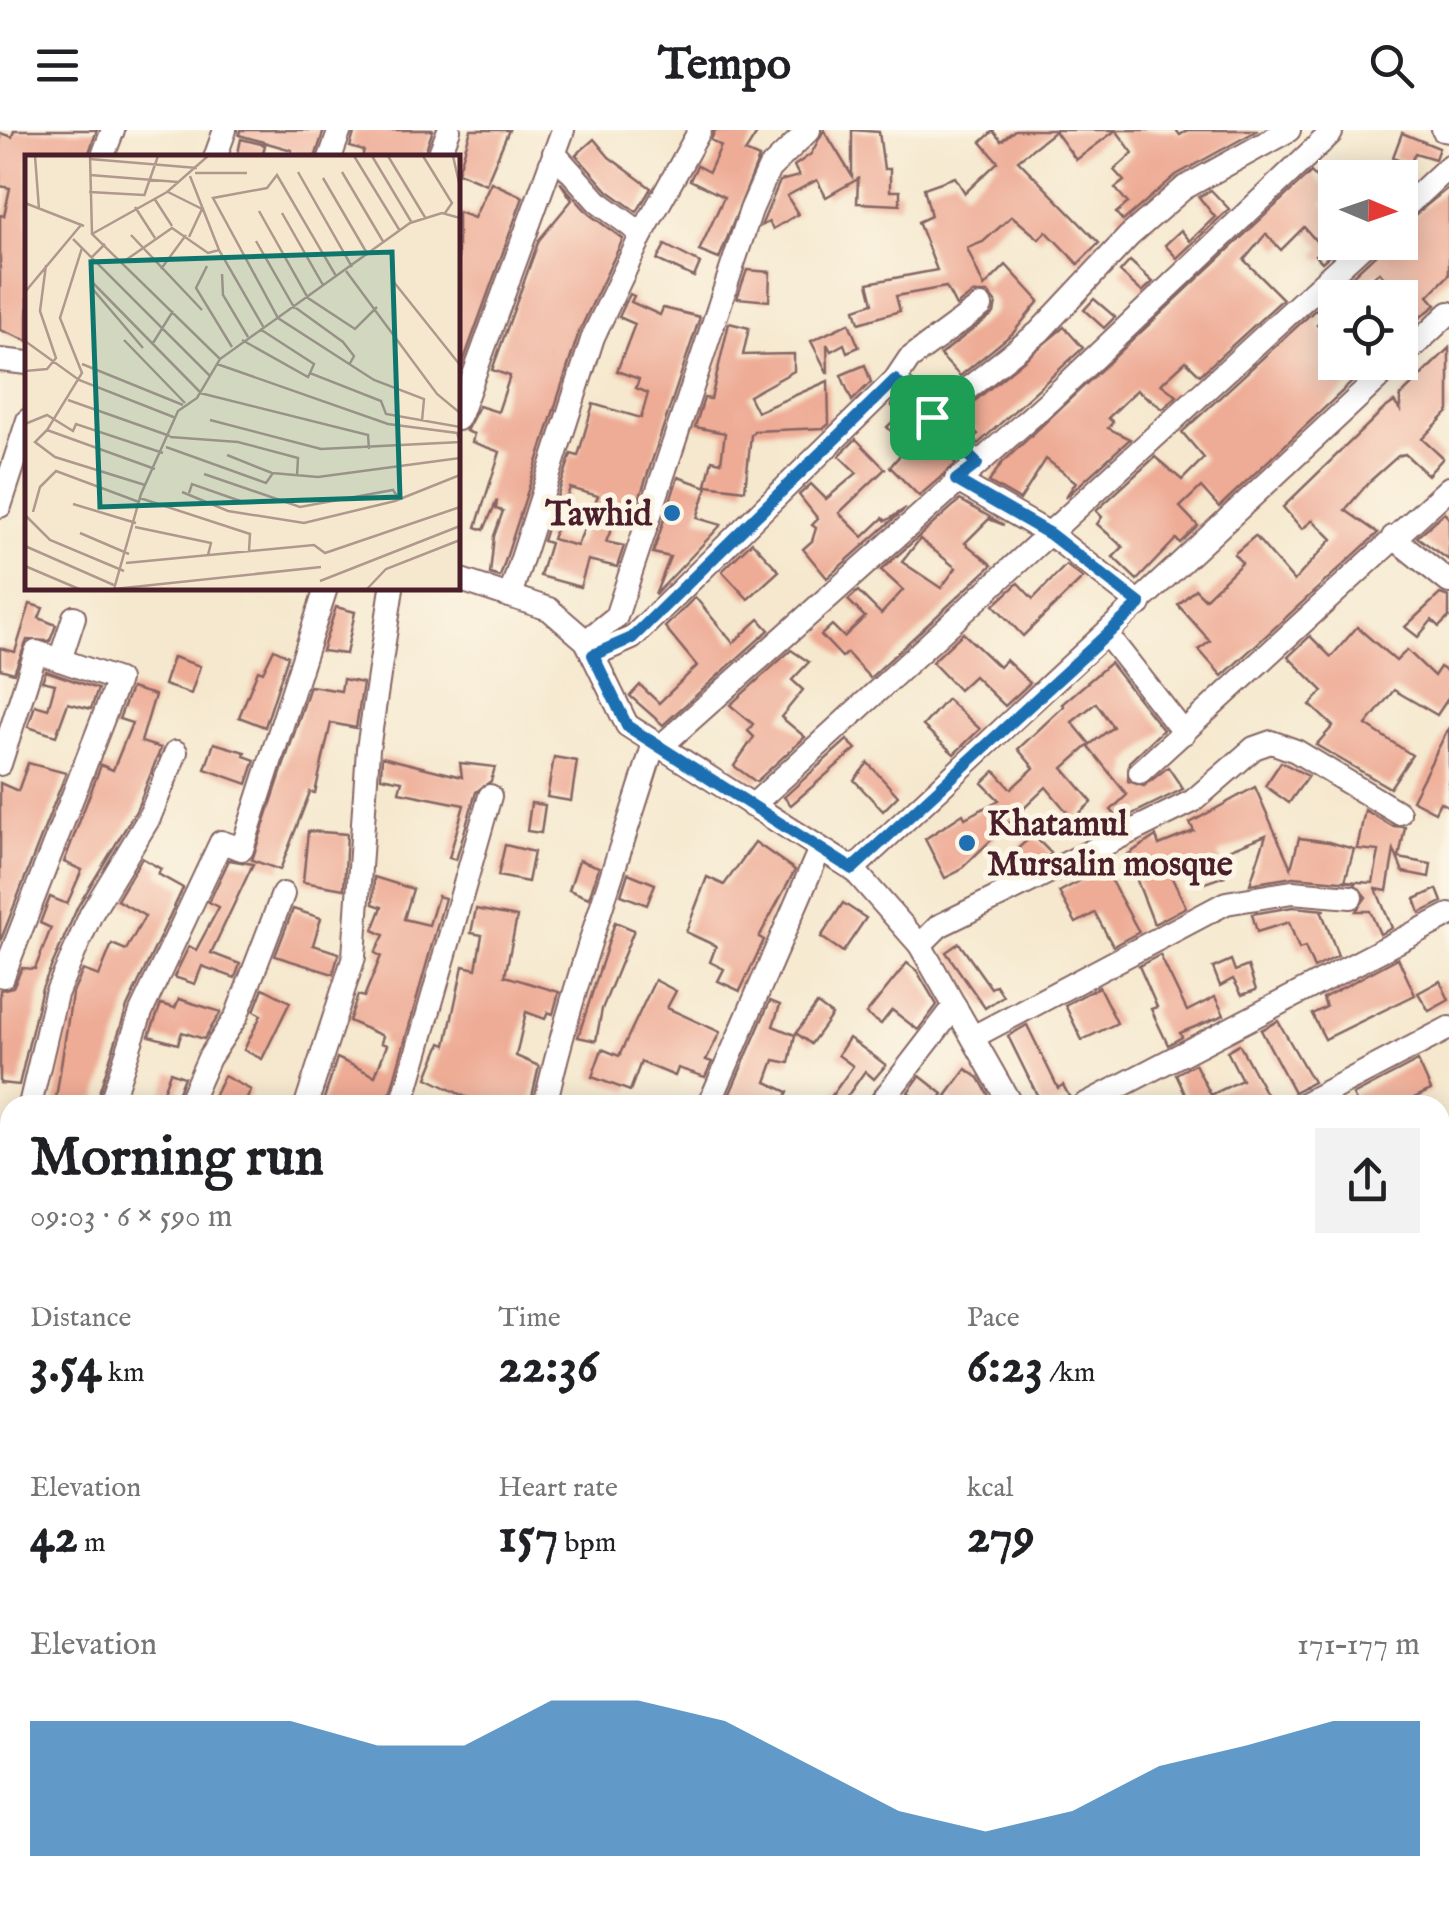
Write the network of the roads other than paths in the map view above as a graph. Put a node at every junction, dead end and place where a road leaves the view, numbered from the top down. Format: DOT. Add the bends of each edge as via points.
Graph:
graph roads {
  1 [pos="113,130"];
  2 [pos="225,130"];
  3 [pos="340,130"];
  4 [pos="448,130"];
  5 [pos="564,130"];
  6 [pos="700,130"];
  7 [pos="809,130"];
  8 [pos="1289,130"];
  9 [pos="1334,131"];
  10 [pos="554,153"];
  11 [pos="103,155"];
  12 [pos="216,155"];
  13 [pos="331,155"];
  14 [pos="439,155"];
  15 [pos="1449,166"];
  16 [pos="1418,195"];
  17 [pos="642,234"];
  18 [pos="1348,260"];
  19 [pos="981,306"];
  20 [pos="1446,320"];
  21 [pos="1418,344"];
  22 [pos="895,380"];
  23 [pos="1378,380"];
  24 [pos="460,413"];
  25 [pos="932,417"];
  26 [pos="25,429"];
  27 [pos="977,464"];
  28 [pos="956,480"];
  29 [pos="1449,488"];
  30 [pos="0,506"];
  31 [pos="1050,534"];
  32 [pos="1393,537"];
  33 [pos="460,580"];
  34 [pos="1449,582"];
  35 [pos="325,590"];
  36 [pos="392,590"];
  37 [pos="510,596"];
  38 [pos="1140,604"];
  39 [pos="74,617"];
  40 [pos="1108,636"];
  41 [pos="589,648"];
  42 [pos="60,660"];
  43 [pos="1184,733"];
  44 [pos="657,744"];
  45 [pos="176,752"];
  46 [pos="0,764"];
  47 [pos="1140,772"];
  48 [pos="490,796"];
  49 [pos="752,806"];
  50 [pos="1399,812"];
  51 [pos="819,850"];
  52 [pos="852,869"];
  53 [pos="283,894"];
  54 [pos="1351,897"];
  55 [pos="1449,915"];
  56 [pos="920,945"];
  57 [pos="3,976"];
  58 [pos="955,1006"];
  59 [pos="1449,1028"];
  60 [pos="973,1037"];
  61 [pos="32,1095"];
  62 [pos="113,1095"];
  63 [pos="192,1095"];
  64 [pos="309,1095"];
  65 [pos="405,1095"];
  66 [pos="547,1095"];
  67 [pos="714,1095"];
  68 [pos="887,1095"];
  69 [pos="1005,1095"];
  70 [pos="1103,1095"];
  71 [pos="1321,1095"];
  1 -- 11 [label="street"];
  2 -- 12 [label="street"];
  3 -- 13 [label="street"];
  4 -- 14 [label="street"];
  5 -- 10 [label="street"];
  6 -- 17 [label="street"];
  7 -- 41 [label="street" via="769,169 757,196 616,617"];
  8 -- 25 [label="street" via="1184,188 1039,332"];
  9 -- 27 [label="street"];
  10 -- 17 [label="street" via="598,202"];
  10 -- 24 [label="street"];
  15 -- 16 [label="street"];
  17 -- 37 [label="street" via="593,338"];
  18 -- 31 [label="street"];
  19 -- 22 [label="street" via="909,359"];
  20 -- 21 [label="street"];
  22 -- 25 [label="street"];
  22 -- 41 [label="street" via="632,638"];
  23 -- 38 [label="street"];
  25 -- 27 [label="street"];
  26 -- 30 [label="street"];
  27 -- 28 [label="street"];
  28 -- 31 [label="street"];
  28 -- 44 [label="street"];
  29 -- 32 [label="street"];
  31 -- 38 [label="street"];
  31 -- 49 [label="street"];
  32 -- 34 [label="street"];
  32 -- 43 [label="street"];
  33 -- 37 [label="street"];
  35 -- 62 [label="street" via="242,849 221,842 141,1012"];
  36 -- 64 [label="street" via="368,749 354,958"];
  37 -- 41 [label="street" via="549,609"];
  38 -- 40 [label="street"];
  39 -- 42 [label="street"];
  40 -- 43 [label="street"];
  40 -- 52 [label="street"];
  41 -- 44 [label="street" via="627,726"];
  42 -- 46 [label="street" via="36,652"];
  42 -- 57 [label="street" via="118,680"];
  43 -- 47 [label="street"];
  44 -- 49 [label="street"];
  44 -- 66 [label="street" via="567,1010"];
  45 -- 61 [label="street" via="149,818 91,914 56,994"];
  48 -- 65 [label="street"];
  49 -- 51 [label="street"];
  50 -- 56 [label="street" via="1271,742 1254,748 1193,801 939,926"];
  51 -- 52 [label="street"];
  51 -- 67 [label="street"];
  52 -- 56 [label="street"];
  53 -- 63 [label="street" via="236,1017"];
  54 -- 60 [label="street" via="1292,892 1226,903"];
  55 -- 70 [label="street"];
  56 -- 58 [label="street"];
  58 -- 60 [label="street"];
  58 -- 68 [label="street"];
  59 -- 71 [label="street"];
  60 -- 69 [label="street"];
}
